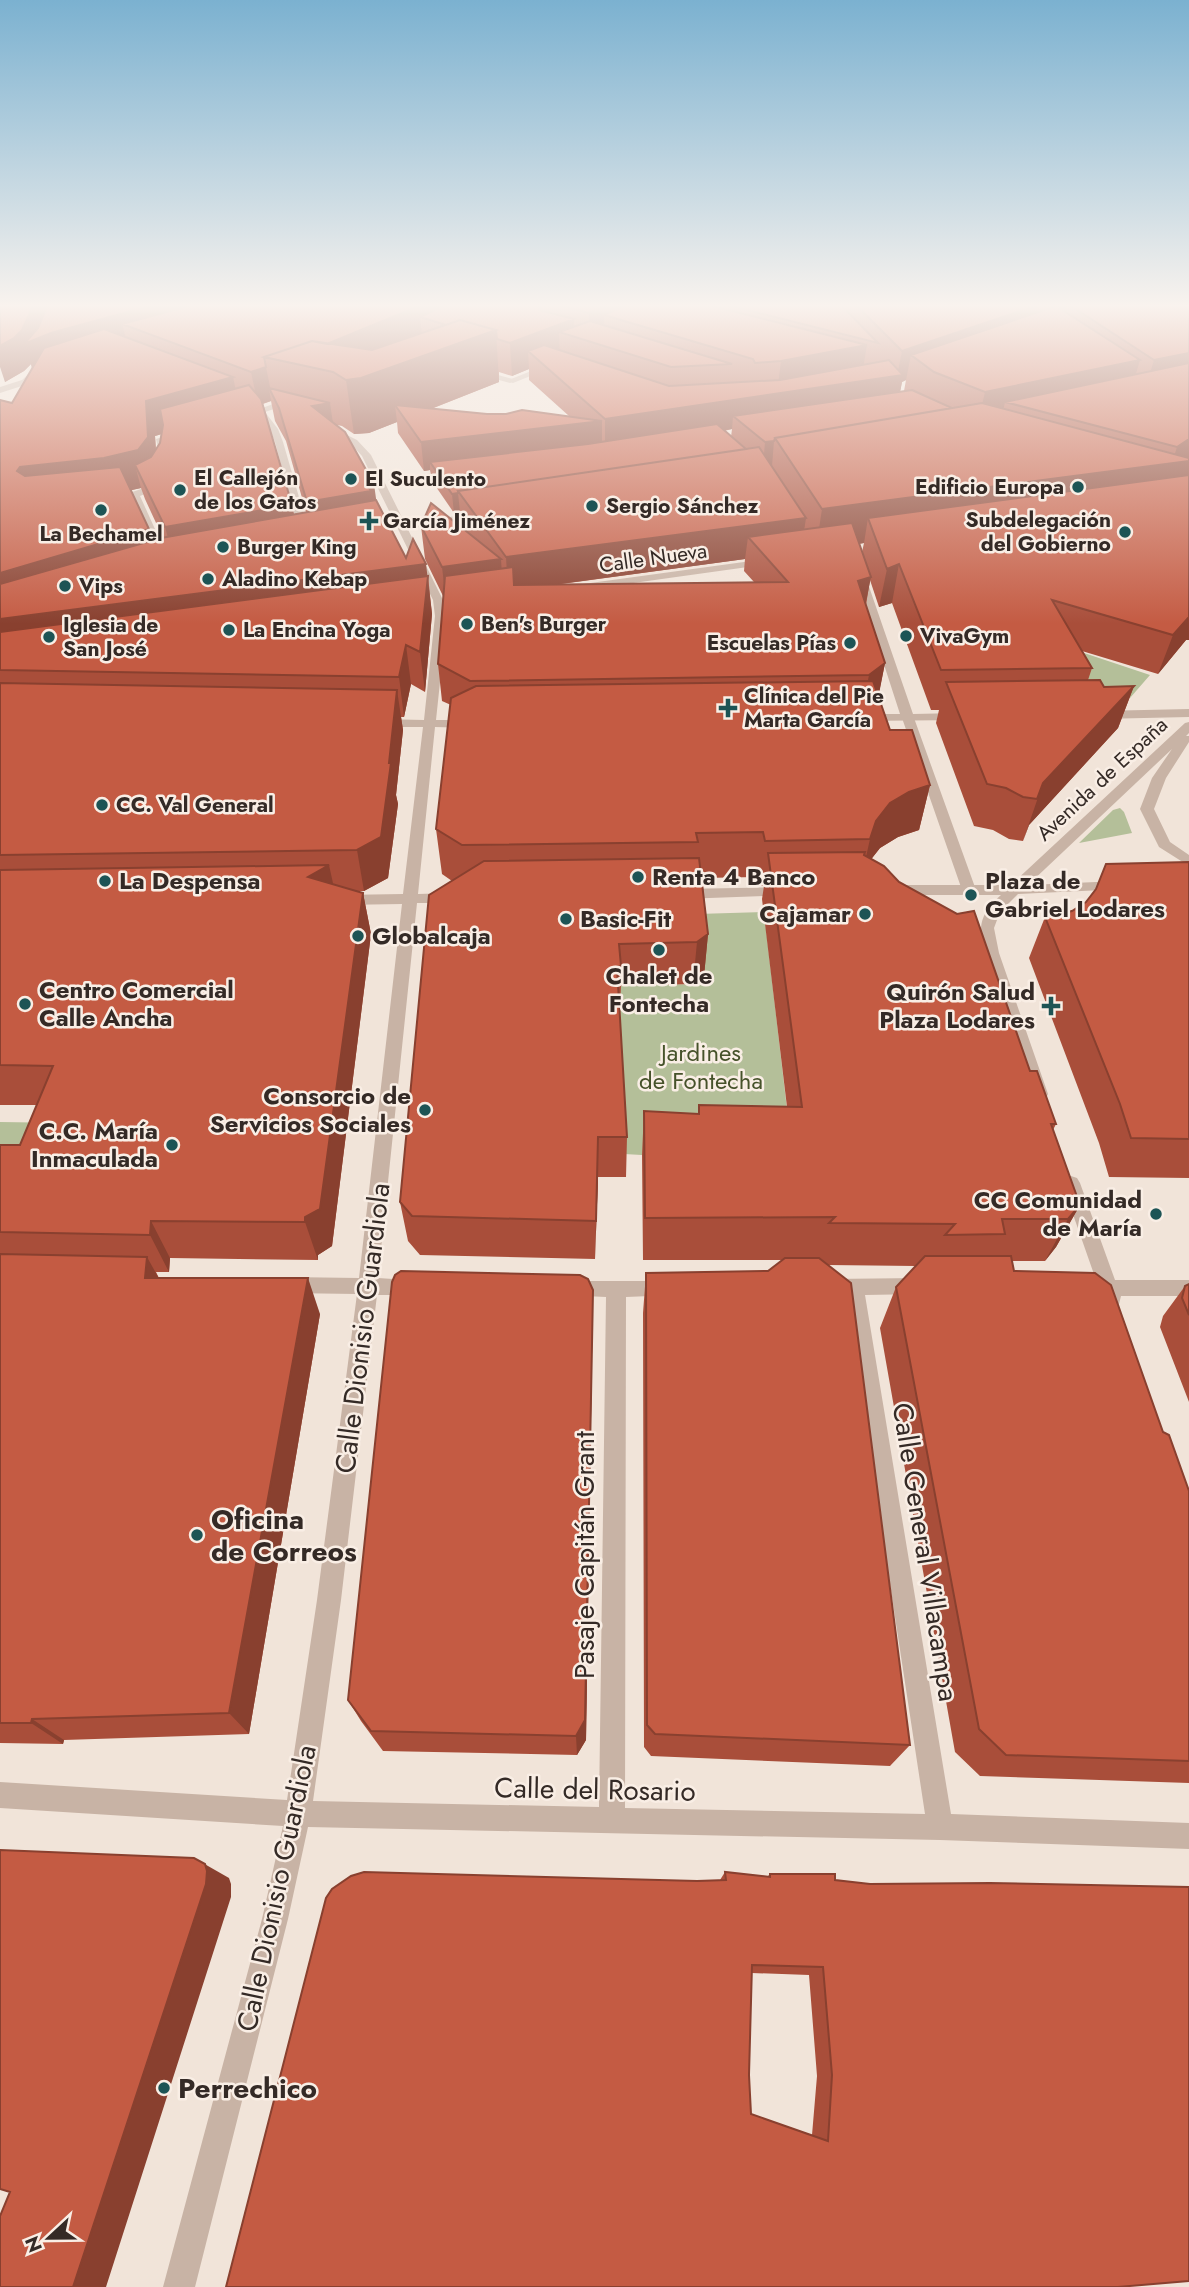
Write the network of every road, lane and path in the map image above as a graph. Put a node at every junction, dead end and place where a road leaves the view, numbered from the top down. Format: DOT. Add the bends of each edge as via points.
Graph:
graph roads {
  1 [pos="257,411"];
  2 [pos="263,411"];
  3 [pos="260,412"];
  4 [pos="273,415"];
  5 [pos="234,419"];
  6 [pos="319,427"];
  7 [pos="195,429"];
  8 [pos="465,471"];
  9 [pos="393,480"];
  10 [pos="135,495"];
  11 [pos="94,500"];
  12 [pos="499,513"];
  13 [pos="398,527"];
  14 [pos="320,540"];
  15 [pos="307,542"];
  16 [pos="295,544"];
  17 [pos="854,559"];
  18 [pos="785,560"];
  19 [pos="157,573"];
  20 [pos="567,589"];
  21 [pos="1189,713"];
  22 [pos="1088,715"];
  23 [pos="968,717"];
  24 [pos="908,718"];
  25 [pos="849,719"];
  26 [pos="367,723"];
  27 [pos="480,723"];
  28 [pos="431,724"];
  29 [pos="1189,726"];
  30 [pos="1189,734"];
  31 [pos="1189,862"];
  32 [pos="1141,885"];
  33 [pos="874,890"];
  34 [pos="969,890"];
  35 [pos="1014,890"];
  36 [pos="807,891"];
  37 [pos="661,894"];
  38 [pos="471,898"];
  39 [pos="410,899"];
  40 [pos="327,900"];
  41 [pos="1046,1111"];
  42 [pos="1065,1163"];
  43 [pos="269,1284"];
  44 [pos="368,1286"];
  45 [pos="854,1286"];
  46 [pos="936,1286"];
  47 [pos="440,1287"];
  48 [pos="815,1287"];
  49 [pos="1071,1287"];
  50 [pos="1189,1288"];
  51 [pos="548,1289"];
  52 [pos="682,1289"];
  53 [pos="1108,1289"];
  54 [pos="615,1290"];
  55 [pos="1118,1315"];
  56 [pos="0,1794"];
  57 [pos="298,1814"];
  58 [pos="612,1821"];
  59 [pos="940,1827"];
  60 [pos="1189,1836"];
  61 [pos="179,2287"];
  1 -- 3 [label="street"];
  2 -- 3 [label="street"];
  3 -- 4 [label="street"];
  3 -- 5 [label="street"];
  3 -- 15 [label="street" via="279,442"];
  6 -- 28 [label="street, Calle Dionisio Guardiola" via="338,432 366,455 441,607"];
  7 -- 10 [label="street" via="160,439 164,474 153,490"];
  8 -- 9 [label="street"];
  10 -- 11 [label="street"];
  10 -- 19 [label="street" via="169,570"];
  12 -- 13 [label="street"];
  14 -- 15 [label="street"];
  15 -- 16 [label="street"];
  17 -- 24 [label="street"];
  18 -- 20 [label="street, Calle Nueva"];
  21 -- 22 [label="street"];
  23 -- 24 [label="street"];
  24 -- 25 [label="street"];
  24 -- 34 [label="street"];
  26 -- 28 [label="street"];
  27 -- 28 [label="street"];
  28 -- 39 [label="street, Calle Dionisio Guardiola"];
  29 -- 35 [label="street, Avenida de España"];
  30 -- 31 [label="street, Avenida de España" via="1160,778 1147,808 1164,844"];
  32 -- 35 [label="street"];
  33 -- 34 [label="street"];
  34 -- 35 [label="street"];
  35 -- 41 [label="street" via="993,910 987,928 991,953"];
  36 -- 37 [label="street"];
  38 -- 39 [label="street"];
  39 -- 40 [label="street"];
  39 -- 44 [label="street, Calle Dionisio Guardiola"];
  42 -- 53 [label="street"];
  43 -- 44 [label="street"];
  44 -- 47 [label="street"];
  44 -- 57 [label="street, Calle Dionisio Guardiola" via="330,1600"];
  45 -- 46 [label="street"];
  45 -- 48 [label="street"];
  45 -- 59 [label="street, Calle General Villacampa"];
  49 -- 53 [label="street"];
  50 -- 53 [label="street"];
  51 -- 54 [label="street"];
  52 -- 54 [label="street"];
  53 -- 55 [label="street"];
  54 -- 58 [label="street, Pasaje Capitán Grant"];
  56 -- 57 [label="street, Calle del Rosario"];
  57 -- 58 [label="street, Calle del Rosario"];
  57 -- 61 [label="street, Calle Dionisio Guardiola"];
  58 -- 59 [label="street, Calle del Rosario"];
  59 -- 60 [label="street, Calle del Rosario"];
}
